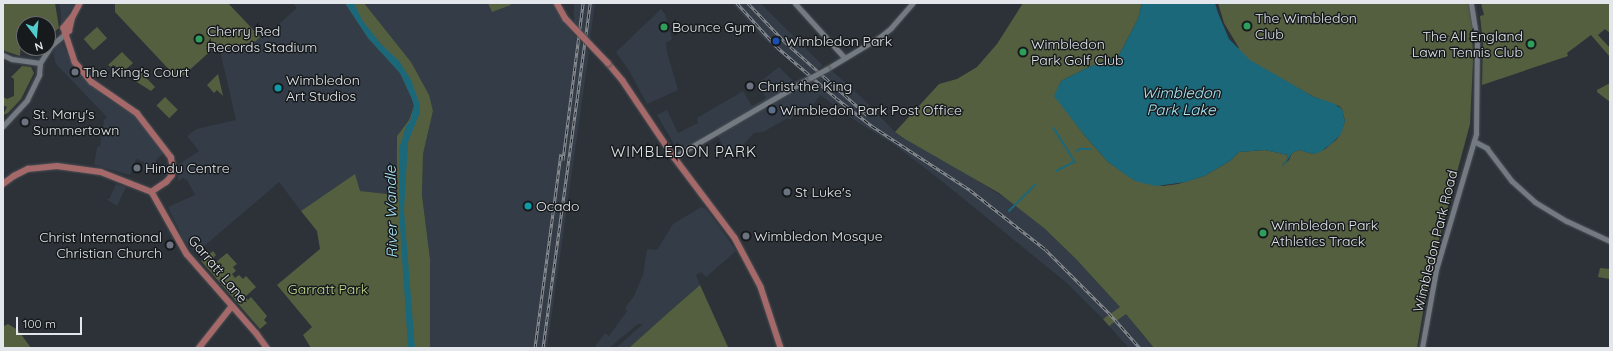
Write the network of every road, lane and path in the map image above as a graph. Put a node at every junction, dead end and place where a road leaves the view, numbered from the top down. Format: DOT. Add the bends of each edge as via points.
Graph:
graph roads {
  1 [pos="80,3"];
  2 [pos="557,3"];
  3 [pos="795,3"];
  4 [pos="913,3"];
  5 [pos="1471,3"];
  6 [pos="65,34"];
  7 [pos="3,55"];
  8 [pos="845,58"];
  9 [pos="40,63"];
  10 [pos="3,126"];
  11 [pos="1474,141"];
  12 [pos="674,157"];
  13 [pos="3,184"];
  14 [pos="152,192"];
  15 [pos="1610,241"];
  16 [pos="232,306"];
  17 [pos="200,348"];
  18 [pos="267,348"];
  19 [pos="781,348"];
  20 [pos="1422,348"];
  1 -- 6 [label="main road" via="69,31"];
  2 -- 12 [label="main road, bridge" via="566,19 623,81"];
  3 -- 8 [label="street"];
  4 -- 8 [label="street" via="891,28"];
  5 -- 11 [label="street, Wimbledon Park Road" via="1477,42"];
  6 -- 9 [label="street" via="51,46"];
  6 -- 14 [label="main road" via="75,62 92,82 137,113 171,156 174,169 172,176"];
  7 -- 9 [label="street" via="12,59"];
  8 -- 12 [label="street, bridge"];
  9 -- 10 [label="street" via="39,75 29,96"];
  11 -- 15 [label="street" via="1487,148 1512,181 1535,202 1567,221"];
  11 -- 20 [label="street, Wimbledon Park Road" via="1434,277"];
  12 -- 19 [label="main road" via="741,249 761,287"];
  13 -- 14 [label="main road" via="28,169 57,166 101,172"];
  14 -- 16 [label="main road, Garratt Lane" via="187,254"];
  16 -- 17 [label="main road"];
  16 -- 18 [label="main road, Garratt Lane"];
}
